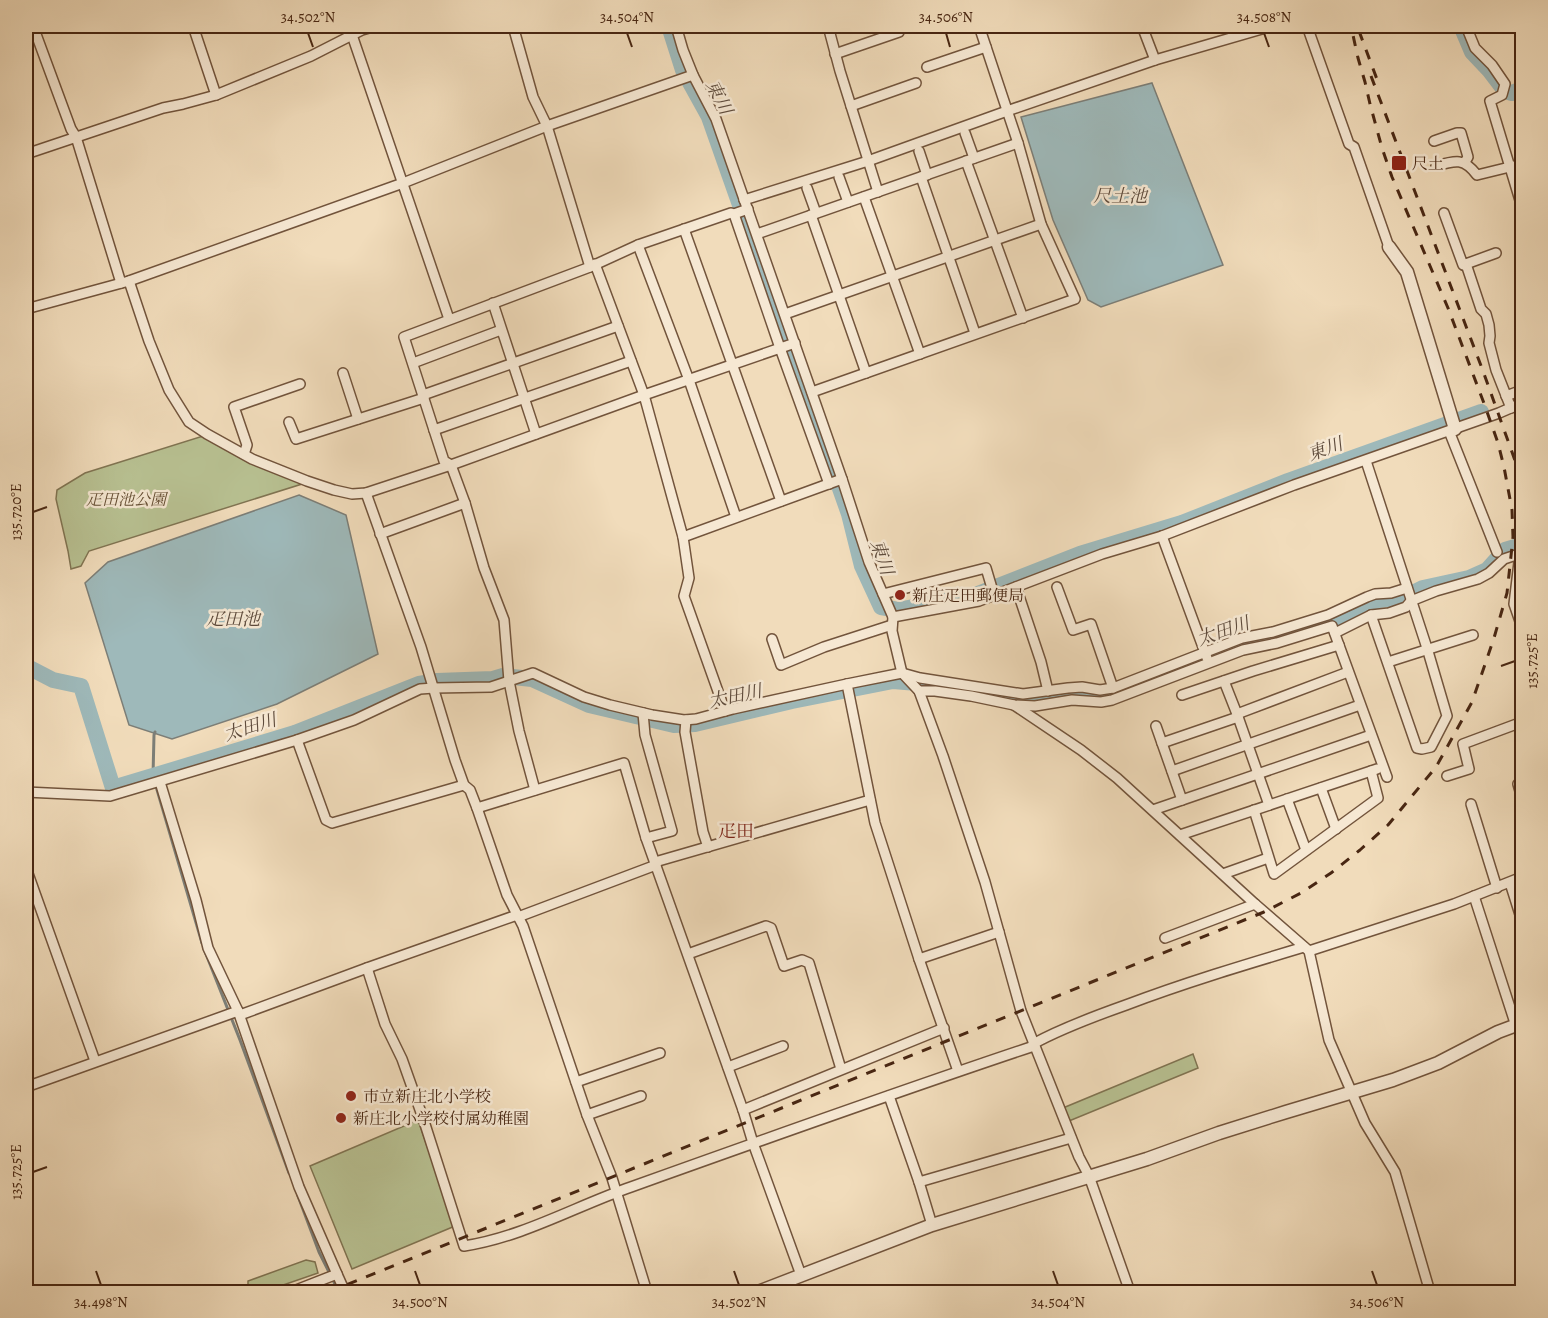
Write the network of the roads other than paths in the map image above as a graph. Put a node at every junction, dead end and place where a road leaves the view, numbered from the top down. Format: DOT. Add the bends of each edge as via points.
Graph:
graph roads {
  1 [pos="33,26"];
  2 [pos="193,26"];
  3 [pos="376,26"];
  4 [pos="513,26"];
  5 [pos="676,26"];
  6 [pos="828,26"];
  7 [pos="979,26"];
  8 [pos="1142,26"];
  9 [pos="1272,26"];
  10 [pos="1307,26"];
  11 [pos="1466,26"];
  12 [pos="361,28"];
  13 [pos="899,32"];
  14 [pos="352,35"];
  15 [pos="986,47"];
  16 [pos="835,54"];
  17 [pos="1155,60"];
  18 [pos="927,67"];
  19 [pos="689,76"];
  20 [pos="916,83"];
  21 [pos="216,94"];
  22 [pos="851,106"];
  23 [pos="1007,111"];
  24 [pos="547,126"];
  25 [pos="965,133"];
  26 [pos="76,137"];
  27 [pos="1434,141"];
  28 [pos="1018,143"];
  29 [pos="919,151"];
  30 [pos="26,154"];
  31 [pos="970,160"];
  32 [pos="868,161"];
  33 [pos="1465,162"];
  34 [pos="1522,164"];
  35 [pos="1436,166"];
  36 [pos="1510,167"];
  37 [pos="924,176"];
  38 [pos="839,177"];
  39 [pos="403,183"];
  40 [pos="807,188"];
  41 [pos="878,192"];
  42 [pos="864,197"];
  43 [pos="848,202"];
  44 [pos="1522,207"];
  45 [pos="741,209"];
  46 [pos="1444,213"];
  47 [pos="814,214"];
  48 [pos="1041,224"];
  49 [pos="684,229"];
  50 [pos="757,234"];
  51 [pos="995,240"];
  52 [pos="638,245"];
  53 [pos="1389,247"];
  54 [pos="1496,254"];
  55 [pos="949,257"];
  56 [pos="1466,264"];
  57 [pos="592,266"];
  58 [pos="893,276"];
  59 [pos="125,282"];
  60 [pos="838,296"];
  61 [pos="493,303"];
  62 [pos="26,309"];
  63 [pos="785,314"];
  64 [pos="1023,318"];
  65 [pos="448,319"];
  66 [pos="618,326"];
  67 [pos="501,330"];
  68 [pos="975,333"];
  69 [pos="787,346"];
  70 [pos="920,354"];
  71 [pos="631,361"];
  72 [pos="413,363"];
  73 [pos="512,364"];
  74 [pos="732,365"];
  75 [pos="343,373"];
  76 [pos="866,373"];
  77 [pos="689,380"];
  78 [pos="300,384"];
  79 [pos="1522,390"];
  80 [pos="812,392"];
  81 [pos="644,395"];
  82 [pos="423,396"];
  83 [pos="1506,396"];
  84 [pos="524,399"];
  85 [pos="1522,403"];
  86 [pos="1511,408"];
  87 [pos="358,419"];
  88 [pos="289,422"];
  89 [pos="1453,426"];
  90 [pos="434,430"];
  91 [pos="536,434"];
  92 [pos="244,454"];
  93 [pos="1366,461"];
  94 [pos="451,465"];
  95 [pos="836,482"];
  96 [pos="366,493"];
  97 [pos="781,501"];
  98 [pos="465,503"];
  99 [pos="736,517"];
  100 [pos="380,534"];
  101 [pos="1162,536"];
  102 [pos="683,537"];
  103 [pos="1497,552"];
  104 [pos="1521,553"];
  105 [pos="1016,587"];
  106 [pos="1057,587"];
  107 [pos="1407,588"];
  108 [pos="883,594"];
  109 [pos="994,596"];
  110 [pos="1411,601"];
  111 [pos="1371,615"];
  112 [pos="892,621"];
  113 [pos="1522,627"];
  114 [pos="1335,633"];
  115 [pos="1473,635"];
  116 [pos="772,639"];
  117 [pos="1339,645"];
  118 [pos="1427,648"];
  119 [pos="1205,652"];
  120 [pos="1388,662"];
  121 [pos="1209,663"];
  122 [pos="1348,672"];
  123 [pos="902,673"];
  124 [pos="509,681"];
  125 [pos="1224,681"];
  126 [pos="847,684"];
  127 [pos="434,688"];
  128 [pos="1113,688"];
  129 [pos="918,691"];
  130 [pos="1048,691"];
  131 [pos="1182,695"];
  132 [pos="1014,705"];
  133 [pos="1360,705"];
  134 [pos="725,711"];
  135 [pos="643,713"];
  136 [pos="1237,715"];
  137 [pos="687,720"];
  138 [pos="1522,722"];
  139 [pos="1156,726"];
  140 [pos="1371,735"];
  141 [pos="297,740"];
  142 [pos="1162,743"];
  143 [pos="1247,745"];
  144 [pos="1383,767"];
  145 [pos="1172,771"];
  146 [pos="1371,771"];
  147 [pos="1258,775"];
  148 [pos="1447,776"];
  149 [pos="1387,777"];
  150 [pos="160,782"];
  151 [pos="1518,784"];
  152 [pos="464,785"];
  153 [pos="1321,788"];
  154 [pos="535,790"];
  155 [pos="26,792"];
  156 [pos="1522,798"];
  157 [pos="1287,799"];
  158 [pos="870,800"];
  159 [pos="1182,800"];
  160 [pos="1471,804"];
  161 [pos="1269,805"];
  162 [pos="477,808"];
  163 [pos="1153,810"];
  164 [pos="1254,810"];
  165 [pos="1336,829"];
  166 [pos="1180,835"];
  167 [pos="646,838"];
  168 [pos="708,847"];
  169 [pos="1306,850"];
  170 [pos="1268,858"];
  171 [pos="655,864"];
  172 [pos="26,868"];
  173 [pos="1223,874"];
  174 [pos="1522,877"];
  175 [pos="1510,883"];
  176 [pos="1497,888"];
  177 [pos="1474,896"];
  178 [pos="1255,904"];
  179 [pos="518,916"];
  180 [pos="1522,921"];
  181 [pos="999,932"];
  182 [pos="1165,938"];
  183 [pos="1306,949"];
  184 [pos="688,954"];
  185 [pos="919,959"];
  186 [pos="367,968"];
  187 [pos="239,1013"];
  188 [pos="1519,1024"];
  189 [pos="944,1028"];
  190 [pos="1034,1045"];
  191 [pos="783,1046"];
  192 [pos="660,1053"];
  193 [pos="95,1061"];
  194 [pos="728,1067"];
  195 [pos="841,1069"];
  196 [pos="958,1071"];
  197 [pos="576,1082"];
  198 [pos="26,1087"];
  199 [pos="1352,1093"];
  200 [pos="641,1096"];
  201 [pos="889,1096"];
  202 [pos="743,1110"];
  203 [pos="587,1115"];
  204 [pos="1071,1138"];
  205 [pos="753,1143"];
  206 [pos="1089,1176"];
  207 [pos="919,1182"];
  208 [pos="615,1192"];
  209 [pos="932,1225"];
  210 [pos="337,1274"];
  211 [pos="801,1275"];
  212 [pos="291,1293"];
  213 [pos="345,1293"];
  214 [pos="647,1293"];
  215 [pos="758,1293"];
  216 [pos="1130,1293"];
  217 [pos="1430,1293"];
  1 -- 26 [label="street"];
  2 -- 21 [label="street"];
  3 -- 12 [label="street"];
  4 -- 24 [label="street" via="533,97"];
  5 -- 19 [label="street"];
  6 -- 16 [label="street"];
  7 -- 15 [label="street"];
  8 -- 17 [label="street"];
  9 -- 17 [label="street"];
  10 -- 53 [label="street"];
  11 -- 36 [label="street" via="1475,48 1505,84 1502,95 1490,101"];
  12 -- 14 [label="street"];
  13 -- 16 [label="street"];
  14 -- 21 [label="street"];
  14 -- 39 [label="street"];
  15 -- 18 [label="street"];
  15 -- 23 [label="street"];
  16 -- 22 [label="street"];
  17 -- 23 [label="street"];
  19 -- 24 [label="street"];
  19 -- 45 [label="street" via="716,118"];
  20 -- 22 [label="street"];
  21 -- 26 [label="street"];
  22 -- 32 [label="street"];
  23 -- 28 [label="street"];
  23 -- 32 [label="street"];
  24 -- 39 [label="street"];
  24 -- 57 [label="street"];
  25 -- 31 [label="street"];
  26 -- 30 [label="street"];
  26 -- 59 [label="street"];
  27 -- 33 [label="street" via="1461,133 1468,157"];
  28 -- 31 [label="street"];
  28 -- 48 [label="street"];
  29 -- 37 [label="street"];
  31 -- 37 [label="street"];
  31 -- 51 [label="street"];
  32 -- 41 [label="street"];
  32 -- 45 [label="street"];
  33 -- 35 [label="street"];
  33 -- 36 [label="street" via="1478,175"];
  34 -- 36 [label="street"];
  36 -- 44 [label="street"];
  37 -- 41 [label="street"];
  37 -- 55 [label="street"];
  38 -- 43 [label="street"];
  39 -- 59 [label="street"];
  39 -- 65 [label="street"];
  40 -- 47 [label="street"];
  41 -- 42 [label="street"];
  42 -- 43 [label="street"];
  42 -- 58 [label="street"];
  43 -- 47 [label="street"];
  45 -- 49 [label="street"];
  45 -- 50 [label="street"];
  45 -- 69 [label="street"];
  46 -- 56 [label="street" via="1463,265"];
  47 -- 50 [label="street"];
  47 -- 60 [label="street"];
  48 -- 51 [label="street"];
  48 -- 64 [label="street" via="1075,299"];
  49 -- 52 [label="street"];
  49 -- 74 [label="street"];
  50 -- 63 [label="street"];
  51 -- 55 [label="street"];
  51 -- 64 [label="street"];
  52 -- 57 [label="street"];
  52 -- 77 [label="street"];
  53 -- 89 [label="street" via="1407,272"];
  54 -- 56 [label="street"];
  55 -- 58 [label="street"];
  55 -- 68 [label="street"];
  56 -- 83 [label="street" via="1486,314 1489,343"];
  57 -- 61 [label="street"];
  57 -- 66 [label="street"];
  58 -- 60 [label="street"];
  58 -- 70 [label="street"];
  59 -- 62 [label="street"];
  59 -- 92 [label="street" via="169,390 189,422"];
  60 -- 63 [label="street"];
  60 -- 76 [label="street"];
  61 -- 65 [label="street"];
  61 -- 67 [label="street"];
  63 -- 69 [label="street"];
  64 -- 68 [label="street"];
  65 -- 72 [label="street" via="404,336"];
  66 -- 71 [label="street"];
  66 -- 73 [label="street"];
  67 -- 72 [label="street"];
  67 -- 73 [label="street"];
  68 -- 70 [label="street"];
  69 -- 74 [label="street"];
  69 -- 80 [label="street"];
  69 -- 95 [label="street"];
  70 -- 76 [label="street"];
  71 -- 81 [label="street"];
  71 -- 84 [label="street"];
  72 -- 82 [label="street"];
  73 -- 82 [label="street"];
  73 -- 84 [label="street"];
  74 -- 77 [label="street"];
  74 -- 97 [label="street"];
  75 -- 87 [label="street"];
  76 -- 80 [label="street"];
  77 -- 81 [label="street"];
  77 -- 99 [label="street"];
  78 -- 92 [label="street" via="234,407 247,445"];
  79 -- 83 [label="street"];
  80 -- 95 [label="street"];
  81 -- 91 [label="street"];
  81 -- 102 [label="street"];
  82 -- 87 [label="street"];
  82 -- 90 [label="street"];
  83 -- 86 [label="street"];
  84 -- 90 [label="street"];
  84 -- 91 [label="street"];
  85 -- 86 [label="street"];
  86 -- 89 [label="street"];
  87 -- 88 [label="street" via="296,439"];
  89 -- 93 [label="street"];
  89 -- 103 [label="street"];
  90 -- 94 [label="street" via="444,461"];
  91 -- 94 [label="street"];
  92 -- 96 [label="street" via="316,484 352,494"];
  93 -- 101 [label="street"];
  93 -- 107 [label="street"];
  94 -- 96 [label="street"];
  94 -- 98 [label="street"];
  95 -- 97 [label="street"];
  95 -- 108 [label="street"];
  96 -- 100 [label="street"];
  97 -- 99 [label="street"];
  98 -- 100 [label="street"];
  98 -- 124 [label="street" via="504,620"];
  99 -- 102 [label="street"];
  100 -- 127 [label="street"];
  101 -- 105 [label="street"];
  101 -- 119 [label="street"];
  102 -- 134 [label="street" via="689,578 684,596"];
  104 -- 110 [label="street" via="1504,559 1478,579"];
  104 -- 113 [label="street" via="1514,604"];
  105 -- 109 [label="street"];
  105 -- 130 [label="street"];
  106 -- 128 [label="street" via="1073,630 1091,624"];
  107 -- 110 [label="street"];
  107 -- 119 [label="street" via="1375,594 1328,615"];
  108 -- 109 [label="street" via="986,568"];
  108 -- 112 [label="street"];
  109 -- 112 [label="street"];
  110 -- 111 [label="street" via="1389,613"];
  110 -- 118 [label="street"];
  111 -- 114 [label="street"];
  111 -- 120 [label="street"];
  112 -- 116 [label="street" via="782,665"];
  112 -- 123 [label="street"];
  114 -- 117 [label="street"];
  114 -- 121 [label="street" via="1332,626"];
  115 -- 118 [label="street"];
  117 -- 122 [label="street"];
  117 -- 125 [label="street"];
  118 -- 120 [label="street"];
  118 -- 120 [label="street" via="1447,716 1431,747 1417,748"];
  119 -- 121 [label="street"];
  119 -- 128 [label="street"];
  121 -- 132 [label="street" via="1112,700"];
  122 -- 133 [label="street"];
  122 -- 136 [label="street"];
  123 -- 126 [label="street"];
  123 -- 129 [label="street"];
  123 -- 130 [label="street" via="1008,693"];
  124 -- 127 [label="street" via="491,687"];
  124 -- 135 [label="street" via="533,673 584,697"];
  124 -- 154 [label="street"];
  125 -- 131 [label="street"];
  125 -- 136 [label="street"];
  126 -- 134 [label="street"];
  126 -- 158 [label="street"];
  127 -- 141 [label="street" via="420,689 354,720"];
  127 -- 152 [label="street"];
  128 -- 130 [label="street"];
  129 -- 132 [label="street"];
  129 -- 181 [label="street" via="986,882"];
  132 -- 163 [label="street" via="1081,750"];
  133 -- 140 [label="street"];
  133 -- 143 [label="street"];
  134 -- 137 [label="street"];
  135 -- 137 [label="street"];
  135 -- 167 [label="street" via="645,735 672,831"];
  136 -- 142 [label="street"];
  136 -- 143 [label="street"];
  137 -- 168 [label="street"];
  138 -- 148 [label="street" via="1463,744 1469,769"];
  139 -- 142 [label="street"];
  140 -- 144 [label="street"];
  140 -- 147 [label="street"];
  141 -- 150 [label="street"];
  141 -- 152 [label="street" via="326,820 332,823"];
  142 -- 145 [label="street"];
  143 -- 145 [label="street"];
  143 -- 147 [label="street"];
  144 -- 146 [label="street"];
  144 -- 149 [label="street"];
  145 -- 159 [label="street"];
  146 -- 153 [label="street"];
  146 -- 165 [label="street" via="1378,798"];
  147 -- 159 [label="street"];
  147 -- 161 [label="street"];
  150 -- 155 [label="street" via="111,796"];
  150 -- 187 [label="street" via="208,948"];
  151 -- 156 [label="street"];
  152 -- 162 [label="street"];
  153 -- 157 [label="street"];
  153 -- 165 [label="street"];
  154 -- 162 [label="street"];
  154 -- 167 [label="street" via="624,763"];
  157 -- 161 [label="street"];
  157 -- 169 [label="street"];
  158 -- 168 [label="street"];
  158 -- 185 [label="street"];
  159 -- 163 [label="street"];
  160 -- 176 [label="street"];
  161 -- 164 [label="street"];
  162 -- 179 [label="street"];
  163 -- 166 [label="street"];
  164 -- 166 [label="street"];
  164 -- 170 [label="street"];
  165 -- 169 [label="street"];
  166 -- 173 [label="street"];
  167 -- 171 [label="street"];
  168 -- 171 [label="street"];
  169 -- 170 [label="street" via="1274,874"];
  170 -- 173 [label="street"];
  171 -- 179 [label="street"];
  171 -- 184 [label="street"];
  172 -- 193 [label="street"];
  173 -- 178 [label="street"];
  174 -- 175 [label="street"];
  175 -- 176 [label="street"];
  175 -- 180 [label="street"];
  176 -- 177 [label="street"];
  177 -- 183 [label="street"];
  177 -- 188 [label="street"];
  178 -- 182 [label="street"];
  178 -- 183 [label="street"];
  179 -- 186 [label="street"];
  179 -- 197 [label="street"];
  181 -- 185 [label="street"];
  181 -- 190 [label="street"];
  183 -- 190 [label="street" via="1172,988"];
  183 -- 199 [label="street" via="1329,1040"];
  184 -- 194 [label="street"];
  184 -- 195 [label="street" via="766,926 771,928 784,966 802,960 809,963"];
  185 -- 189 [label="street"];
  186 -- 187 [label="street"];
  186 -- 208 [label="street" via="424,1121 464,1246 538,1225"];
  187 -- 193 [label="street"];
  187 -- 210 [label="street" via="299,1187"];
  188 -- 199 [label="street" via="1438,1063"];
  189 -- 195 [label="street"];
  189 -- 196 [label="street"];
  190 -- 196 [label="street"];
  190 -- 204 [label="street"];
  191 -- 194 [label="street"];
  192 -- 197 [label="street"];
  193 -- 198 [label="street"];
  194 -- 202 [label="street"];
  195 -- 202 [label="street"];
  196 -- 201 [label="street"];
  197 -- 203 [label="street"];
  199 -- 206 [label="street"];
  199 -- 217 [label="street" via="1395,1172"];
  200 -- 203 [label="street"];
  201 -- 205 [label="street"];
  201 -- 207 [label="street"];
  202 -- 205 [label="street"];
  203 -- 208 [label="street"];
  204 -- 206 [label="street"];
  204 -- 207 [label="street"];
  205 -- 208 [label="street"];
  205 -- 211 [label="street"];
  206 -- 209 [label="street"];
  206 -- 216 [label="street"];
  207 -- 209 [label="street"];
  208 -- 214 [label="street"];
  209 -- 211 [label="street"];
  210 -- 212 [label="street"];
  210 -- 213 [label="street"];
  211 -- 215 [label="street"];
}
